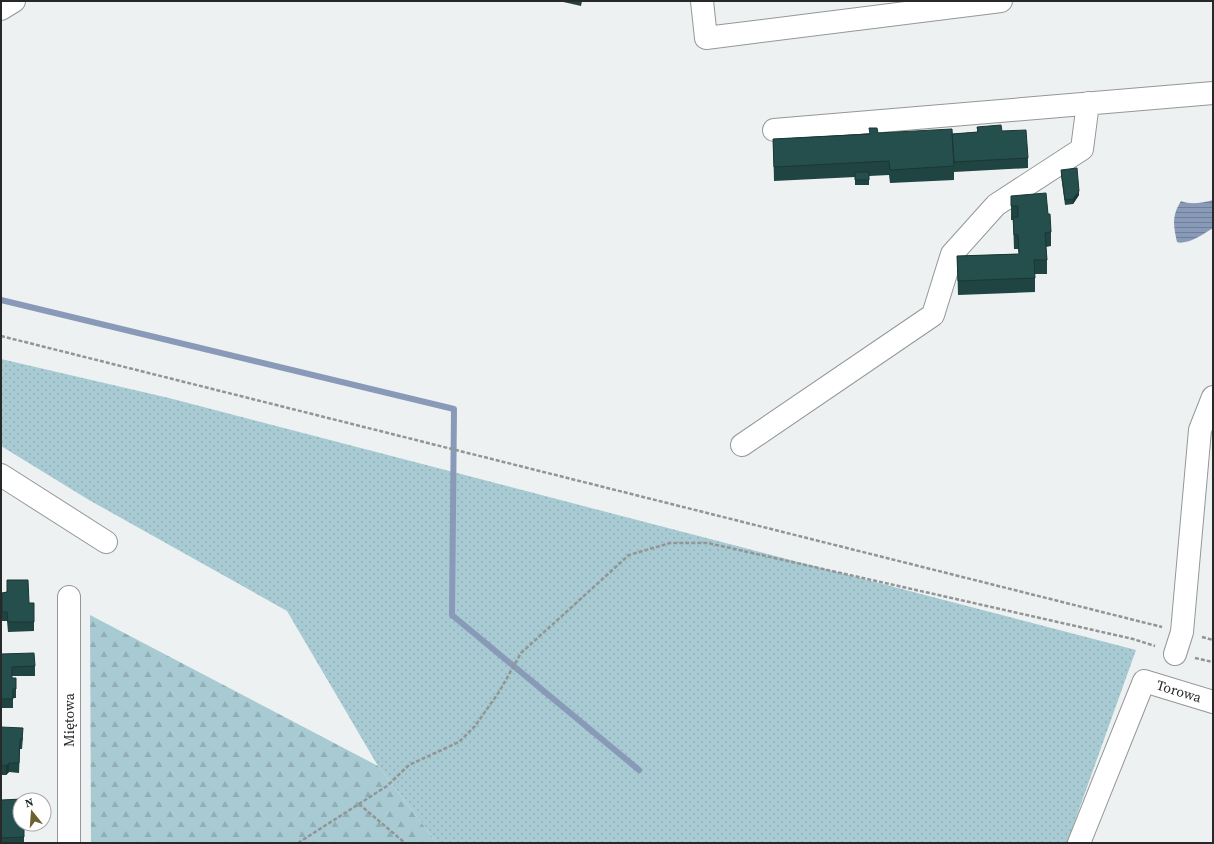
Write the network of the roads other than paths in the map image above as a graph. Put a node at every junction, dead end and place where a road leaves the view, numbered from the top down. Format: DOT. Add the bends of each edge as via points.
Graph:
graph roads {
  1 [pos="14,1"];
  2 [pos="702,1"];
  3 [pos="1001,1"];
  4 [pos="1,9"];
  5 [pos="1213,93"];
  6 [pos="1088,103"];
  7 [pos="774,130"];
  8 [pos="1213,397"];
  9 [pos="742,445"];
  10 [pos="1,475"];
  11 [pos="106,542"];
  12 [pos="69,597"];
  13 [pos="1175,654"];
  14 [pos="1213,702"];
  15 [pos="69,843"];
  16 [pos="1079,843"];
  1 -- 4 [label="street"];
  2 -- 3 [label="street" via="706,38"];
  5 -- 6 [label="street"];
  6 -- 7 [label="street"];
  6 -- 9 [label="street" via="1082,149 996,205 952,254 933,315"];
  8 -- 13 [label="street" via="1200,430 1182,632"];
  10 -- 11 [label="street"];
  12 -- 15 [label="street, Miętowa"];
  14 -- 16 [label="street, Torowa" via="1144,681"];
}
